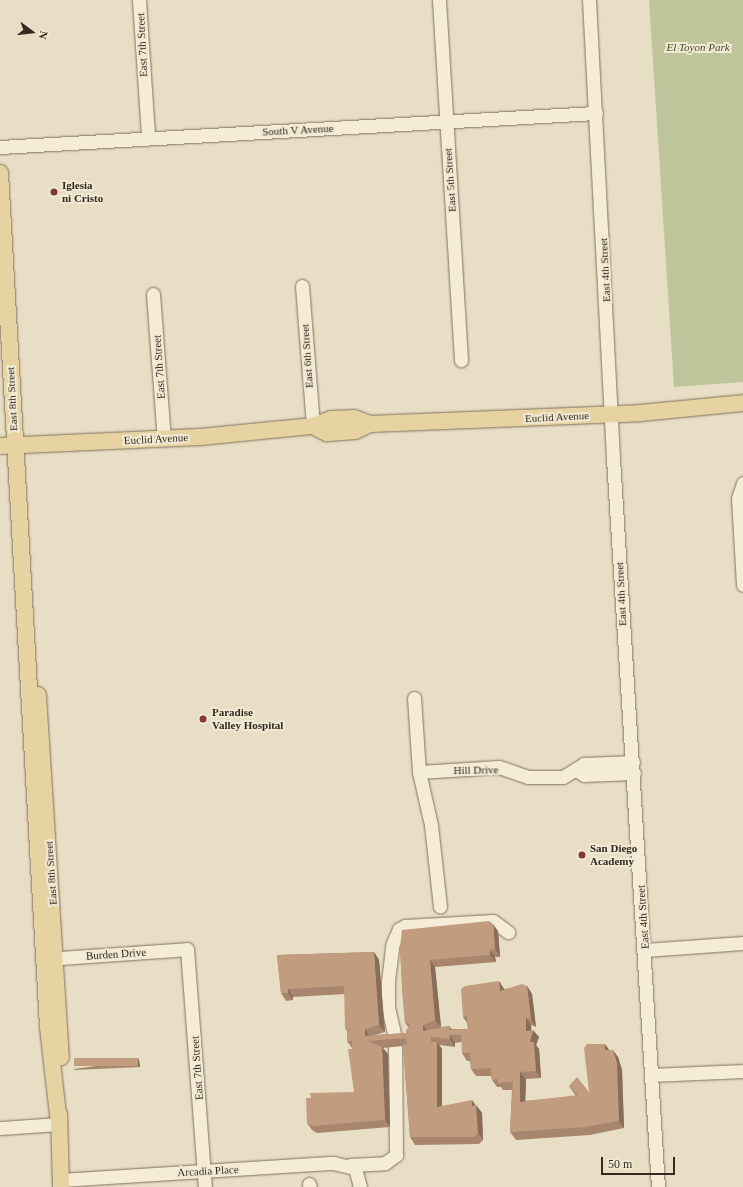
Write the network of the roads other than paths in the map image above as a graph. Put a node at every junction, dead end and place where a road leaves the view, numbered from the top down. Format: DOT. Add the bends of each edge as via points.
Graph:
graph roads {
  1 [pos="139,0"];
  2 [pos="439,0"];
  3 [pos="589,0"];
  4 [pos="596,113"];
  5 [pos="446,120"];
  6 [pos="148,138"];
  7 [pos="0,147"];
  8 [pos="0,173"];
  9 [pos="1,215"];
  10 [pos="302,286"];
  11 [pos="153,294"];
  12 [pos="461,360"];
  13 [pos="743,403"];
  14 [pos="611,414"];
  15 [pos="312,426"];
  16 [pos="164,439"];
  17 [pos="7,446"];
  18 [pos="743,483"];
  19 [pos="743,585"];
  20 [pos="414,698"];
  21 [pos="633,768"];
  22 [pos="419,772"];
  23 [pos="440,907"];
  24 [pos="508,932"];
  25 [pos="743,943"];
  26 [pos="188,949"];
  27 [pos="645,950"];
  28 [pos="50,958"];
  29 [pos="743,1071"];
  30 [pos="651,1075"];
  31 [pos="59,1124"];
  32 [pos="0,1128"];
  33 [pos="353,1166"];
  34 [pos="204,1171"];
  35 [pos="61,1183"];
  36 [pos="205,1187"];
  37 [pos="360,1187"];
  38 [pos="658,1187"];
  1 -- 6 [label="street, East 7th Street"];
  2 -- 5 [label="street, East 5th Street"];
  3 -- 4 [label="street, East 4th Street"];
  4 -- 5 [label="street, South V Avenue"];
  4 -- 14 [label="street, East 4th Street"];
  5 -- 6 [label="street, South V Avenue"];
  5 -- 12 [label="street, East 5th Street"];
  6 -- 7 [label="street, South V Avenue"];
  8 -- 9 [label="main road, East 8th Street"];
  9 -- 17 [label="main road, East 8th Street"];
  10 -- 15 [label="street, East 6th Street"];
  11 -- 16 [label="street, East 7th Street"];
  13 -- 14 [label="main road, Euclid Avenue"];
  14 -- 15 [label="main road, Euclid Avenue" via="370,424 355,431 332,432"];
  14 -- 21 [label="street, East 4th Street"];
  15 -- 16 [label="main road, Euclid Avenue"];
  16 -- 17 [label="main road, Euclid Avenue"];
  17 -- 28 [label="main road, East 8th Street" via="28,624 31,738"];
  18 -- 19 [label="street" via="738,498"];
  20 -- 22 [label="street"];
  21 -- 22 [label="street, Hill Drive" via="584,764 578,771 563,777 534,777 499,767"];
  21 -- 27 [label="street, East 4th Street"];
  22 -- 23 [label="street" via="431,825"];
  24 -- 33 [label="street, Arcadia Place" via="493,921 405,926 399,930 393,942 388,981 388,1008 395,1044 396,1155 385,1163"];
  25 -- 27 [label="street"];
  26 -- 28 [label="street, Burden Drive"];
  26 -- 34 [label="street, East 7th Street"];
  27 -- 30 [label="street, East 4th Street"];
  28 -- 31 [label="main road, East 8th Street"];
  29 -- 30 [label="street"];
  30 -- 38 [label="street, East 4th Street"];
  31 -- 32 [label="street"];
  31 -- 35 [label="main road, East 8th Street"];
  33 -- 34 [label="street, Arcadia Place" via="333,1162"];
  33 -- 37 [label="street"];
  34 -- 35 [label="street, Arcadia Place"];
  34 -- 36 [label="street, East 7th Street"];
}
